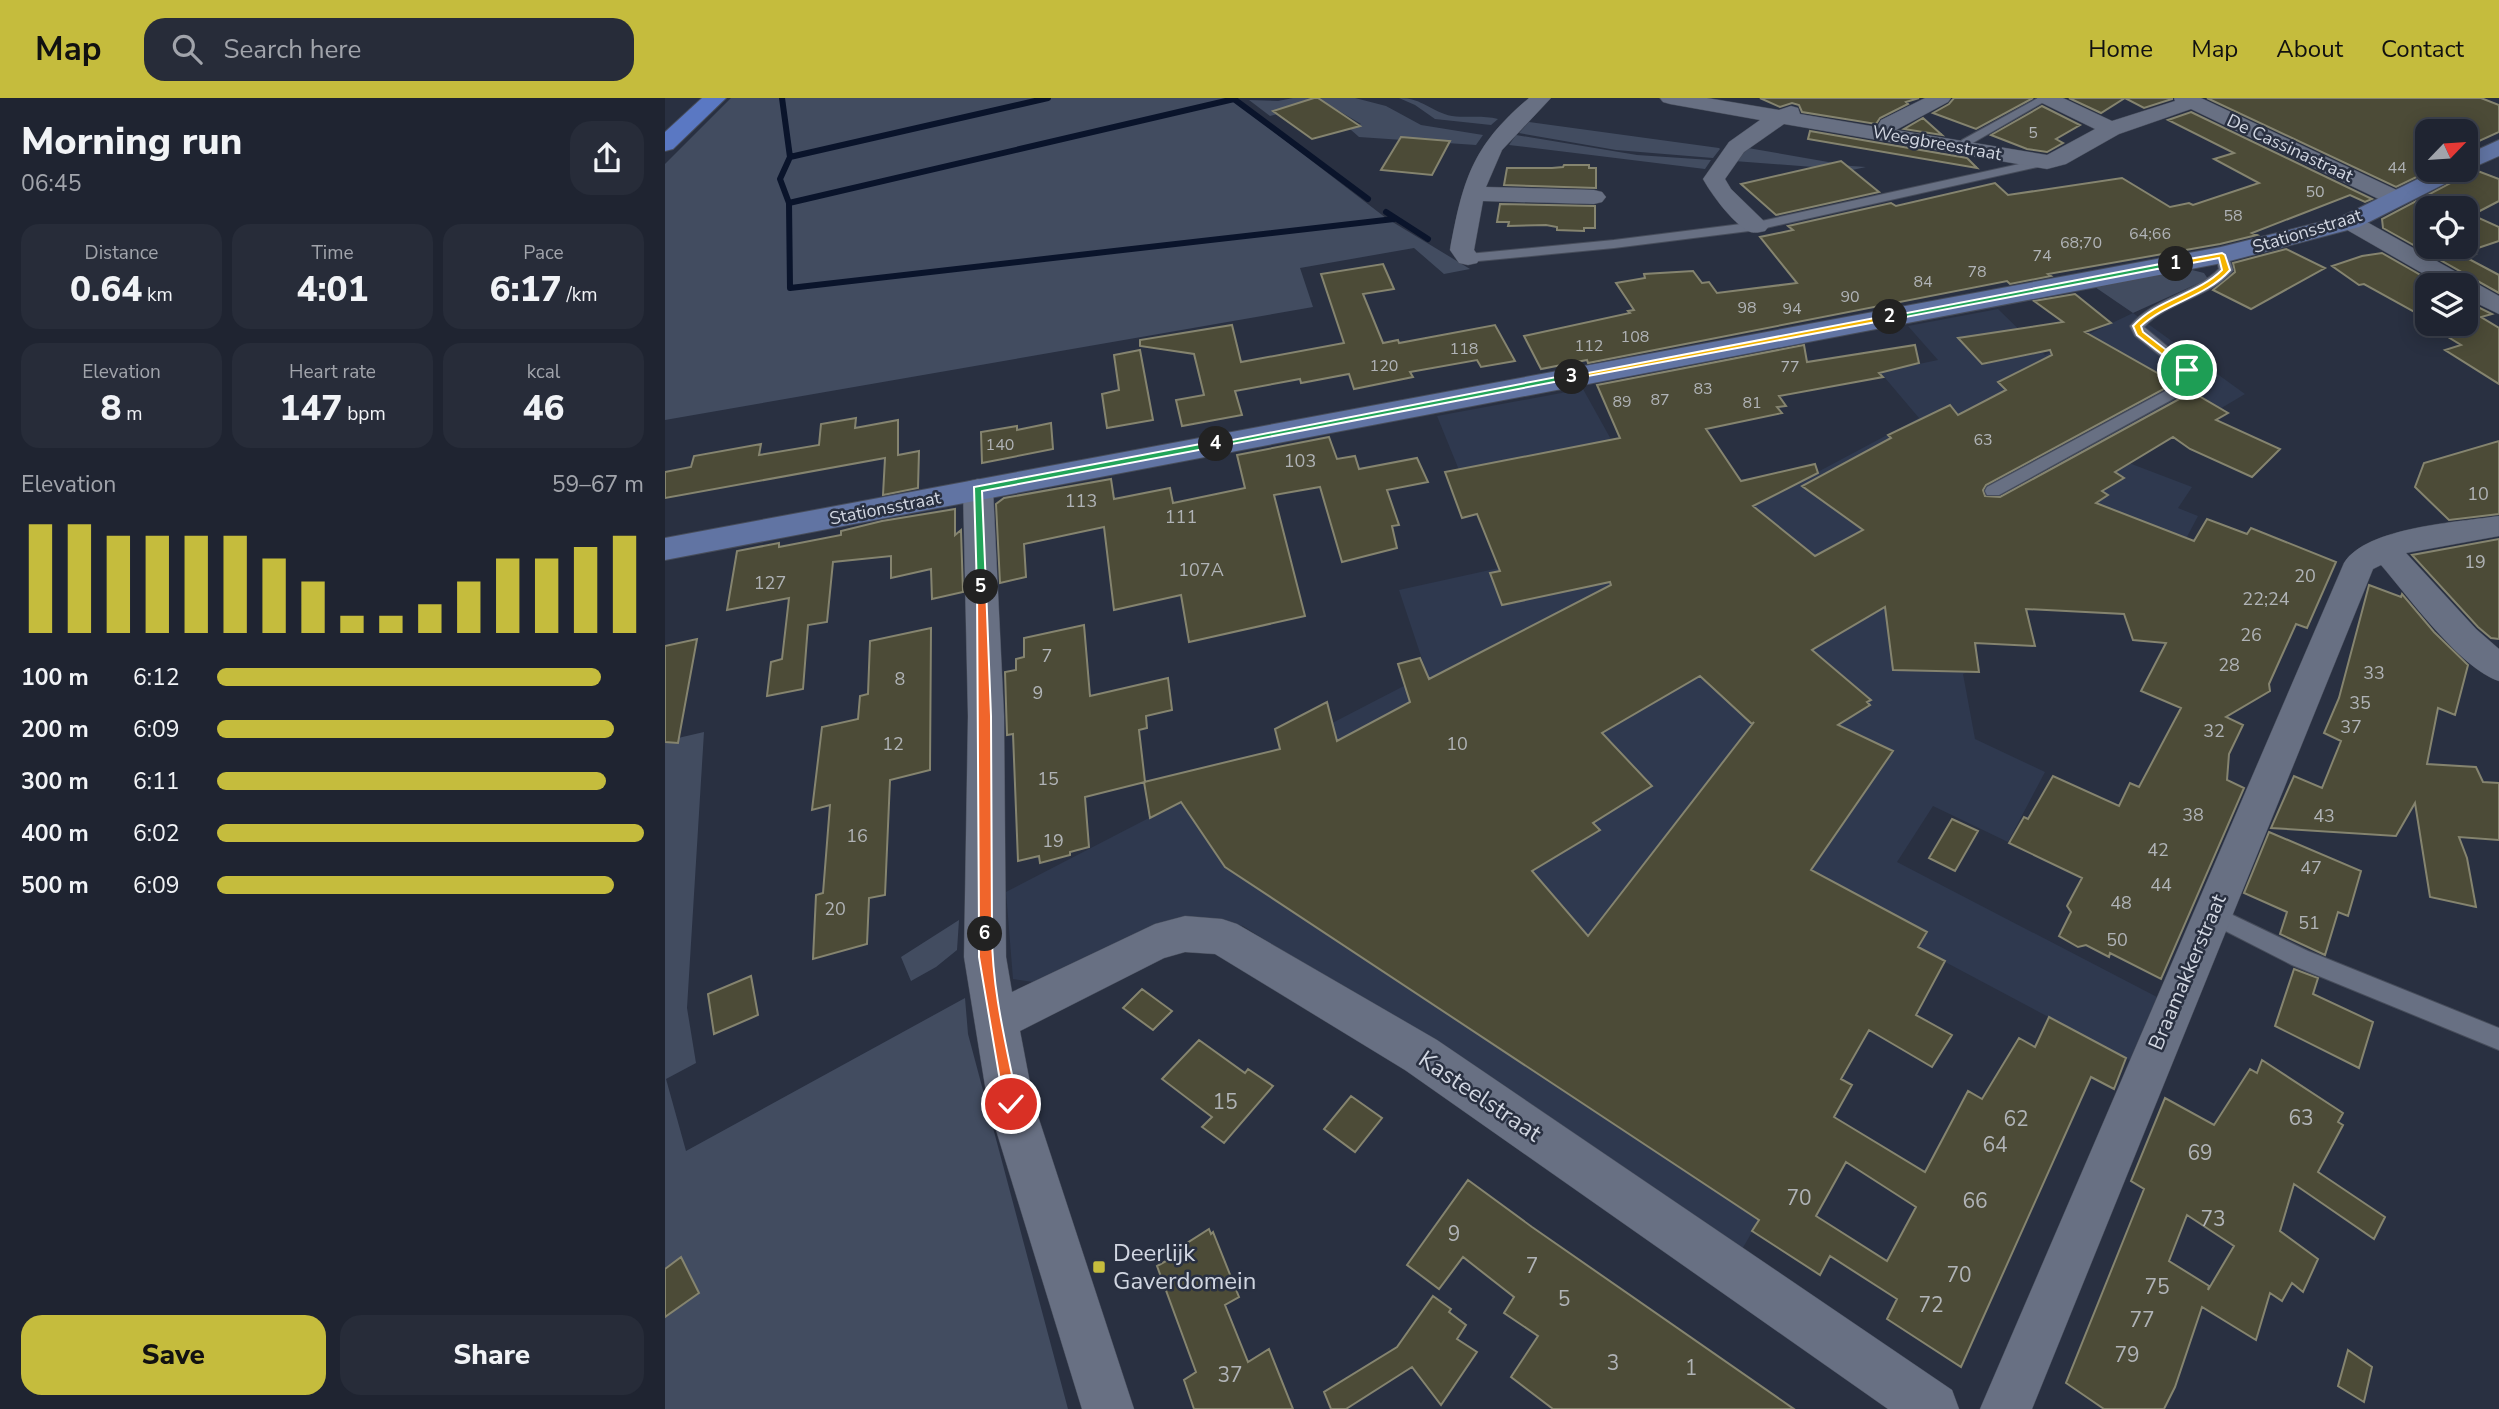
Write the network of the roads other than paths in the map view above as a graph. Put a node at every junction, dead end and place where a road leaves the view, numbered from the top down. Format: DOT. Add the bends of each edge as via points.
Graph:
graph roads {
  1 [pos="687,98"];
  2 [pos="715,98"];
  3 [pos="1541,98"];
  4 [pos="1670,98"];
  5 [pos="1941,98"];
  6 [pos="2045,99"];
  7 [pos="2187,99"];
  8 [pos="1808,103"];
  9 [pos="1782,116"];
  10 [pos="665,118"];
  11 [pos="2111,129"];
  12 [pos="1882,134"];
  13 [pos="665,144"];
  14 [pos="2499,147"];
  15 [pos="1965,148"];
  16 [pos="2478,158"];
  17 [pos="2047,162"];
  18 [pos="2429,182"];
  19 [pos="1471,194"];
  20 [pos="1594,197"];
  21 [pos="2395,198"];
  22 [pos="2350,222"];
  23 [pos="1757,226"];
  24 [pos="2222,255"];
  25 [pos="1468,258"];
  26 [pos="2441,273"];
  27 [pos="2478,294"];
  28 [pos="2499,306"];
  29 [pos="978,489"];
  30 [pos="1993,492"];
  31 [pos="2499,526"];
  32 [pos="665,549"];
  33 [pos="2385,549"];
  34 [pos="2499,668"];
  35 [pos="2211,914"];
  36 [pos="995,1022"];
  37 [pos="2499,1039"];
  38 [pos="1108,1409"];
  39 [pos="1933,1409"];
  40 [pos="2005,1409"];
  1 -- 10 [label="main road"];
  2 -- 13 [label="main road"];
  3 -- 19 [label="street" via="1493,145"];
  4 -- 9 [label="street, Weegbreestraat"];
  5 -- 12 [label="street" via="1889,125"];
  6 -- 11 [label="street"];
  6 -- 15 [label="lane" via="1966,142"];
  7 -- 11 [label="street"];
  7 -- 21 [label="street, De Cassinastraat"];
  8 -- 9 [label="street"];
  9 -- 12 [label="street, Weegbreestraat"];
  9 -- 23 [label="street" via="1722,160 1714,179"];
  11 -- 17 [label="street"];
  12 -- 15 [label="street, Weegbreestraat"];
  14 -- 16 [label="street"];
  15 -- 17 [label="street, Weegbreestraat"];
  17 -- 23 [label="lane"];
  18 -- 21 [label="street, Stationsstraat"];
  19 -- 20 [label="street"];
  19 -- 25 [label="street" via="1462,250"];
  21 -- 22 [label="street, Stationsstraat"];
  22 -- 24 [label="street, Stationsstraat"];
  22 -- 26 [label="street"];
  23 -- 25 [label="lane"];
  24 -- 29 [label="street, Stationsstraat"];
  24 -- 30 [label="lane" via="2226,270 2214,282 2148,315 2137,326 2187,370 2192,377 2188,385"];
  27 -- 28 [label="street"];
  29 -- 32 [label="street, Stationsstraat"];
  29 -- 36 [label="street" via="986,716 985,957"];
  31 -- 33 [label="street, Braamakkerstraat"];
  33 -- 34 [label="street" via="2463,638"];
  33 -- 35 [label="street, Braamakkerstraat" via="2360,563"];
  35 -- 37 [label="lane" via="2300,958"];
  35 -- 40 [label="street, Braamakkerstraat"];
  36 -- 38 [label="street" via="1011,1104"];
  36 -- 39 [label="street, Kasteelstraat" via="1155,942 1185,934 1222,937 1421,1055"];
}
